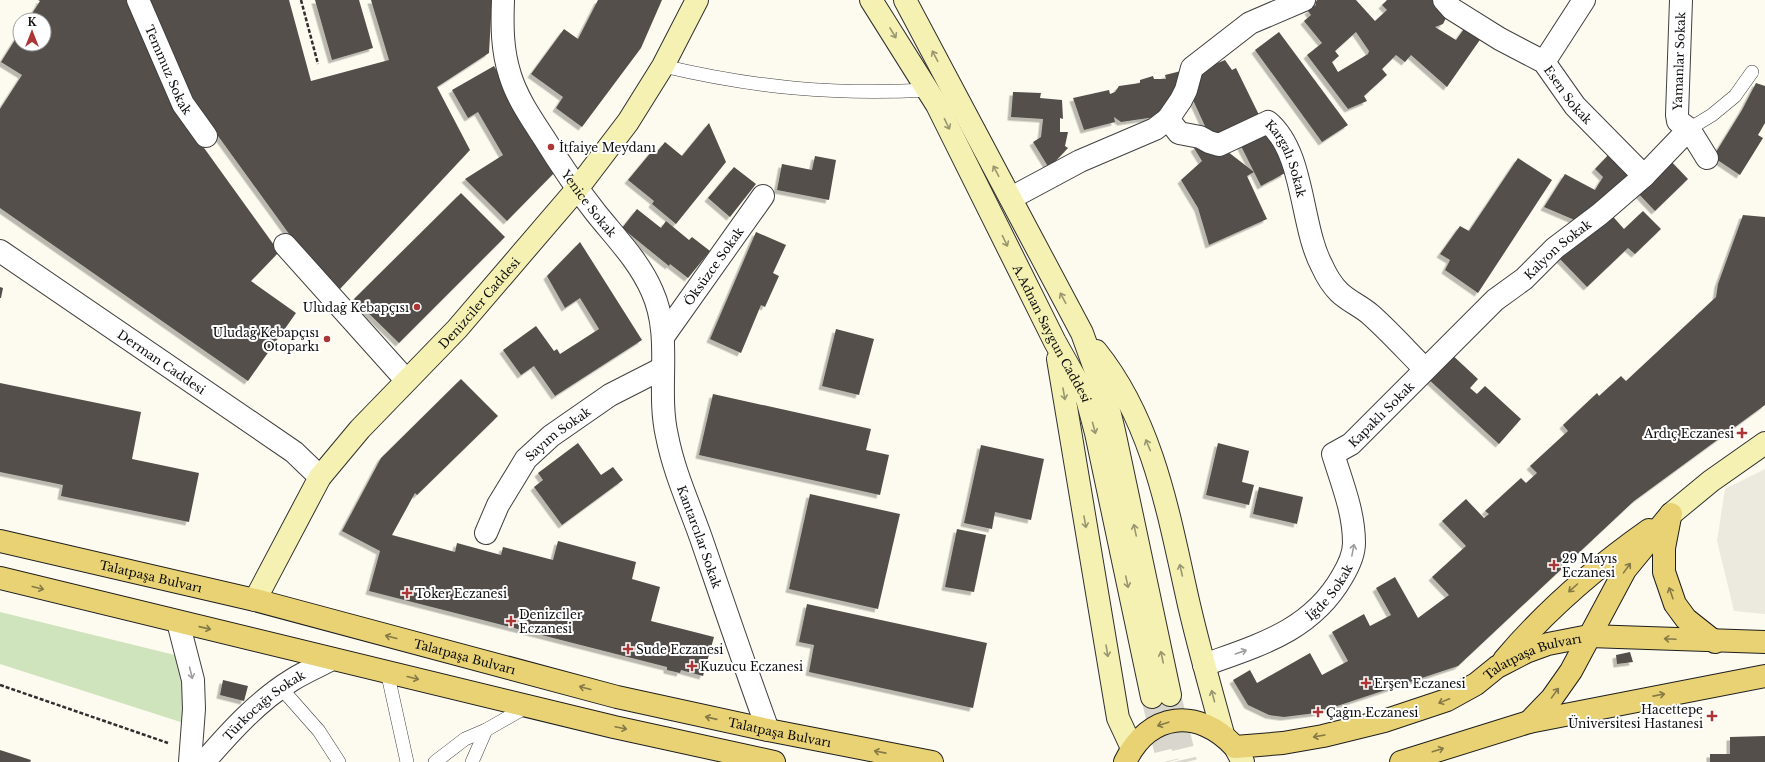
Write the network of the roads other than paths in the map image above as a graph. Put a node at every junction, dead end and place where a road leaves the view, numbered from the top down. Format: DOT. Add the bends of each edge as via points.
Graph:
graph roads {
  1 [pos="138,0"];
  2 [pos="503,0"];
  3 [pos="697,0"];
  4 [pos="871,0"];
  5 [pos="906,0"];
  6 [pos="1304,0"];
  7 [pos="1444,0"];
  8 [pos="1584,0"];
  9 [pos="1681,0"];
  10 [pos="1544,62"];
  11 [pos="663,66"];
  12 [pos="1752,72"];
  13 [pos="929,90"];
  14 [pos="1168,119"];
  15 [pos="1689,129"];
  16 [pos="206,136"];
  17 [pos="1707,158"];
  18 [pos="1644,176"];
  19 [pos="576,189"];
  20 [pos="763,196"];
  21 [pos="1011,198"];
  22 [pos="286,245"];
  23 [pos="0,251"];
  24 [pos="1082,333"];
  25 [pos="663,337"];
  26 [pos="1055,342"];
  27 [pos="663,368"];
  28 [pos="1425,369"];
  29 [pos="406,380"];
  30 [pos="1765,443"];
  31 [pos="1333,454"];
  32 [pos="320,477"];
  33 [pos="1671,514"];
  34 [pos="486,532"];
  35 [pos="0,541"];
  36 [pos="0,578"];
  37 [pos="255,600"];
  38 [pos="178,622"];
  39 [pos="1589,636"];
  40 [pos="1715,642"];
  41 [pos="1765,642"];
  42 [pos="332,658"];
  43 [pos="1204,665"];
  44 [pos="1497,667"];
  45 [pos="387,672"];
  46 [pos="1765,676"];
  47 [pos="281,688"];
  48 [pos="528,706"];
  49 [pos="1529,722"];
  50 [pos="486,730"];
  51 [pos="768,730"];
  52 [pos="1233,748"];
  53 [pos="1128,755"];
  54 [pos="195,758"];
  55 [pos="767,761"];
  56 [pos="339,762"];
  57 [pos="407,762"];
  58 [pos="435,762"];
  59 [pos="472,762"];
  60 [pos="932,762"];
  61 [pos="1401,762"];
  1 -- 16 [label="street, Temmuz Sokak" via="183,104"];
  2 -- 19 [label="street, Yenice Sokak" via="502,36 513,85 523,106"];
  3 -- 11 [label="main road, Denizciler Caddesi"];
  4 -- 13 [label="main road, A.Adnan Saygun Caddesi, one-way"];
  21 -- 5 [label="main road, A.Adnan Saygun Caddesi, one-way"];
  6 -- 14 [label="street" via="1250,23 1192,68 1186,90"];
  7 -- 10 [label="street, Esen Sokak" via="1452,9 1488,32"];
  8 -- 10 [label="street"];
  9 -- 15 [label="street, Yamanlar Sokak" via="1677,115 1678,121"];
  10 -- 18 [label="street, Esen Sokak" via="1575,106"];
  11 -- 13 [label="lane" via="749,84 793,89 838,92"];
  11 -- 19 [label="main road, Denizciler Caddesi" via="628,122"];
  12 -- 15 [label="lane" via="1736,96"];
  13 -- 26 [label="main road, A.Adnan Saygun Caddesi, one-way"];
  14 -- 21 [label="street" via="1155,129 1080,161"];
  14 -- 28 [label="street, Kargalı Sokak" via="1179,133 1219,145 1268,122 1275,128 1288,151 1314,248 1330,280 1339,291 1370,314"];
  15 -- 17 [label="street, Yamanlar Sokak"];
  15 -- 18 [label="street, Kalyon Sokak"];
  18 -- 28 [label="street, Kalyon Sokak" via="1555,248 1524,279 1495,300"];
  19 -- 25 [label="street, Yenice Sokak" via="638,264 660,313"];
  19 -- 29 [label="main road, Denizciler Caddesi" via="457,328"];
  20 -- 25 [label="street, Öksüzce Sokak"];
  24 -- 21 [label="main road, A.Adnan Saygun Caddesi, one-way"];
  22 -- 29 [label="street"];
  23 -- 32 [label="street, Derman Caddesi" via="294,452"];
  26 -- 24 [label="main road, A.Adnan Saygun Caddesi, one-way" via="1086,399 1161,696 1114,431 1107,402"];
  43 -- 24 [label="main road, one-way" via="1153,457 1139,423 1107,364"];
  25 -- 27 [label="street, Kantarcılar Sokak"];
  26 -- 53 [label="main road, one-way" via="1118,718"];
  27 -- 34 [label="street, Sayım Sokak" via="610,395 551,436 526,459"];
  27 -- 51 [label="street, Kantarcılar Sokak" via="662,408 674,465"];
  28 -- 31 [label="street, Kapaklı Sokak" via="1351,444"];
  29 -- 32 [label="main road, Denizciler Caddesi"];
  30 -- 33 [label="main road" via="1711,481"];
  43 -- 31 [label="street, İğde Sokak, one-way" via="1284,634 1315,612 1339,583 1354,545 1349,507"];
  32 -- 37 [label="main road, Denizciler Caddesi"];
  39 -- 33 [label="main road, one-way" via="1625,570"];
  40 -- 33 [label="main road, one-way" via="1686,619 1675,604 1664,572 1664,548"];
  33 -- 44 [label="main road, one-way" via="1584,578 1526,634"];
  35 -- 37 [label="main road, Talatpaşa Bulvarı"];
  36 -- 38 [label="main road, one-way"];
  51 -- 37 [label="main road, Talatpaşa Bulvarı, one-way" via="617,696"];
  38 -- 42 [label="main road, one-way"];
  38 -- 54 [label="street, one-way" via="192,680"];
  40 -- 39 [label="main road, Talatpaşa Bulvarı, one-way"];
  39 -- 44 [label="main road, Talatpaşa Bulvarı" via="1548,644"];
  49 -- 39 [label="main road, one-way" via="1552,698 1571,672"];
  40 -- 41 [label="main road, Talatpaşa Bulvarı"];
  42 -- 45 [label="main road"];
  42 -- 47 [label="street, Türkocağı Sokak"];
  52 -- 43 [label="main road, one-way"];
  44 -- 52 [label="main road, Talatpaşa Bulvarı, one-way" via="1476,684 1447,700 1384,721 1323,736"];
  45 -- 48 [label="main road, one-way"];
  45 -- 57 [label="lane"];
  49 -- 46 [label="main road, one-way" via="1605,705"];
  47 -- 54 [label="street, Türkocağı Sokak"];
  47 -- 56 [label="lane" via="319,731"];
  48 -- 50 [label="lane"];
  48 -- 55 [label="main road, one-way"];
  61 -- 49 [label="main road, one-way"];
  50 -- 58 [label="lane" via="465,738"];
  50 -- 59 [label="lane"];
  60 -- 51 [label="main road, Talatpaşa Bulvarı, one-way"];
  52 -- 53 [label="main road, one-way" via="1208,725 1192,720 1174,721 1143,735"];
}
